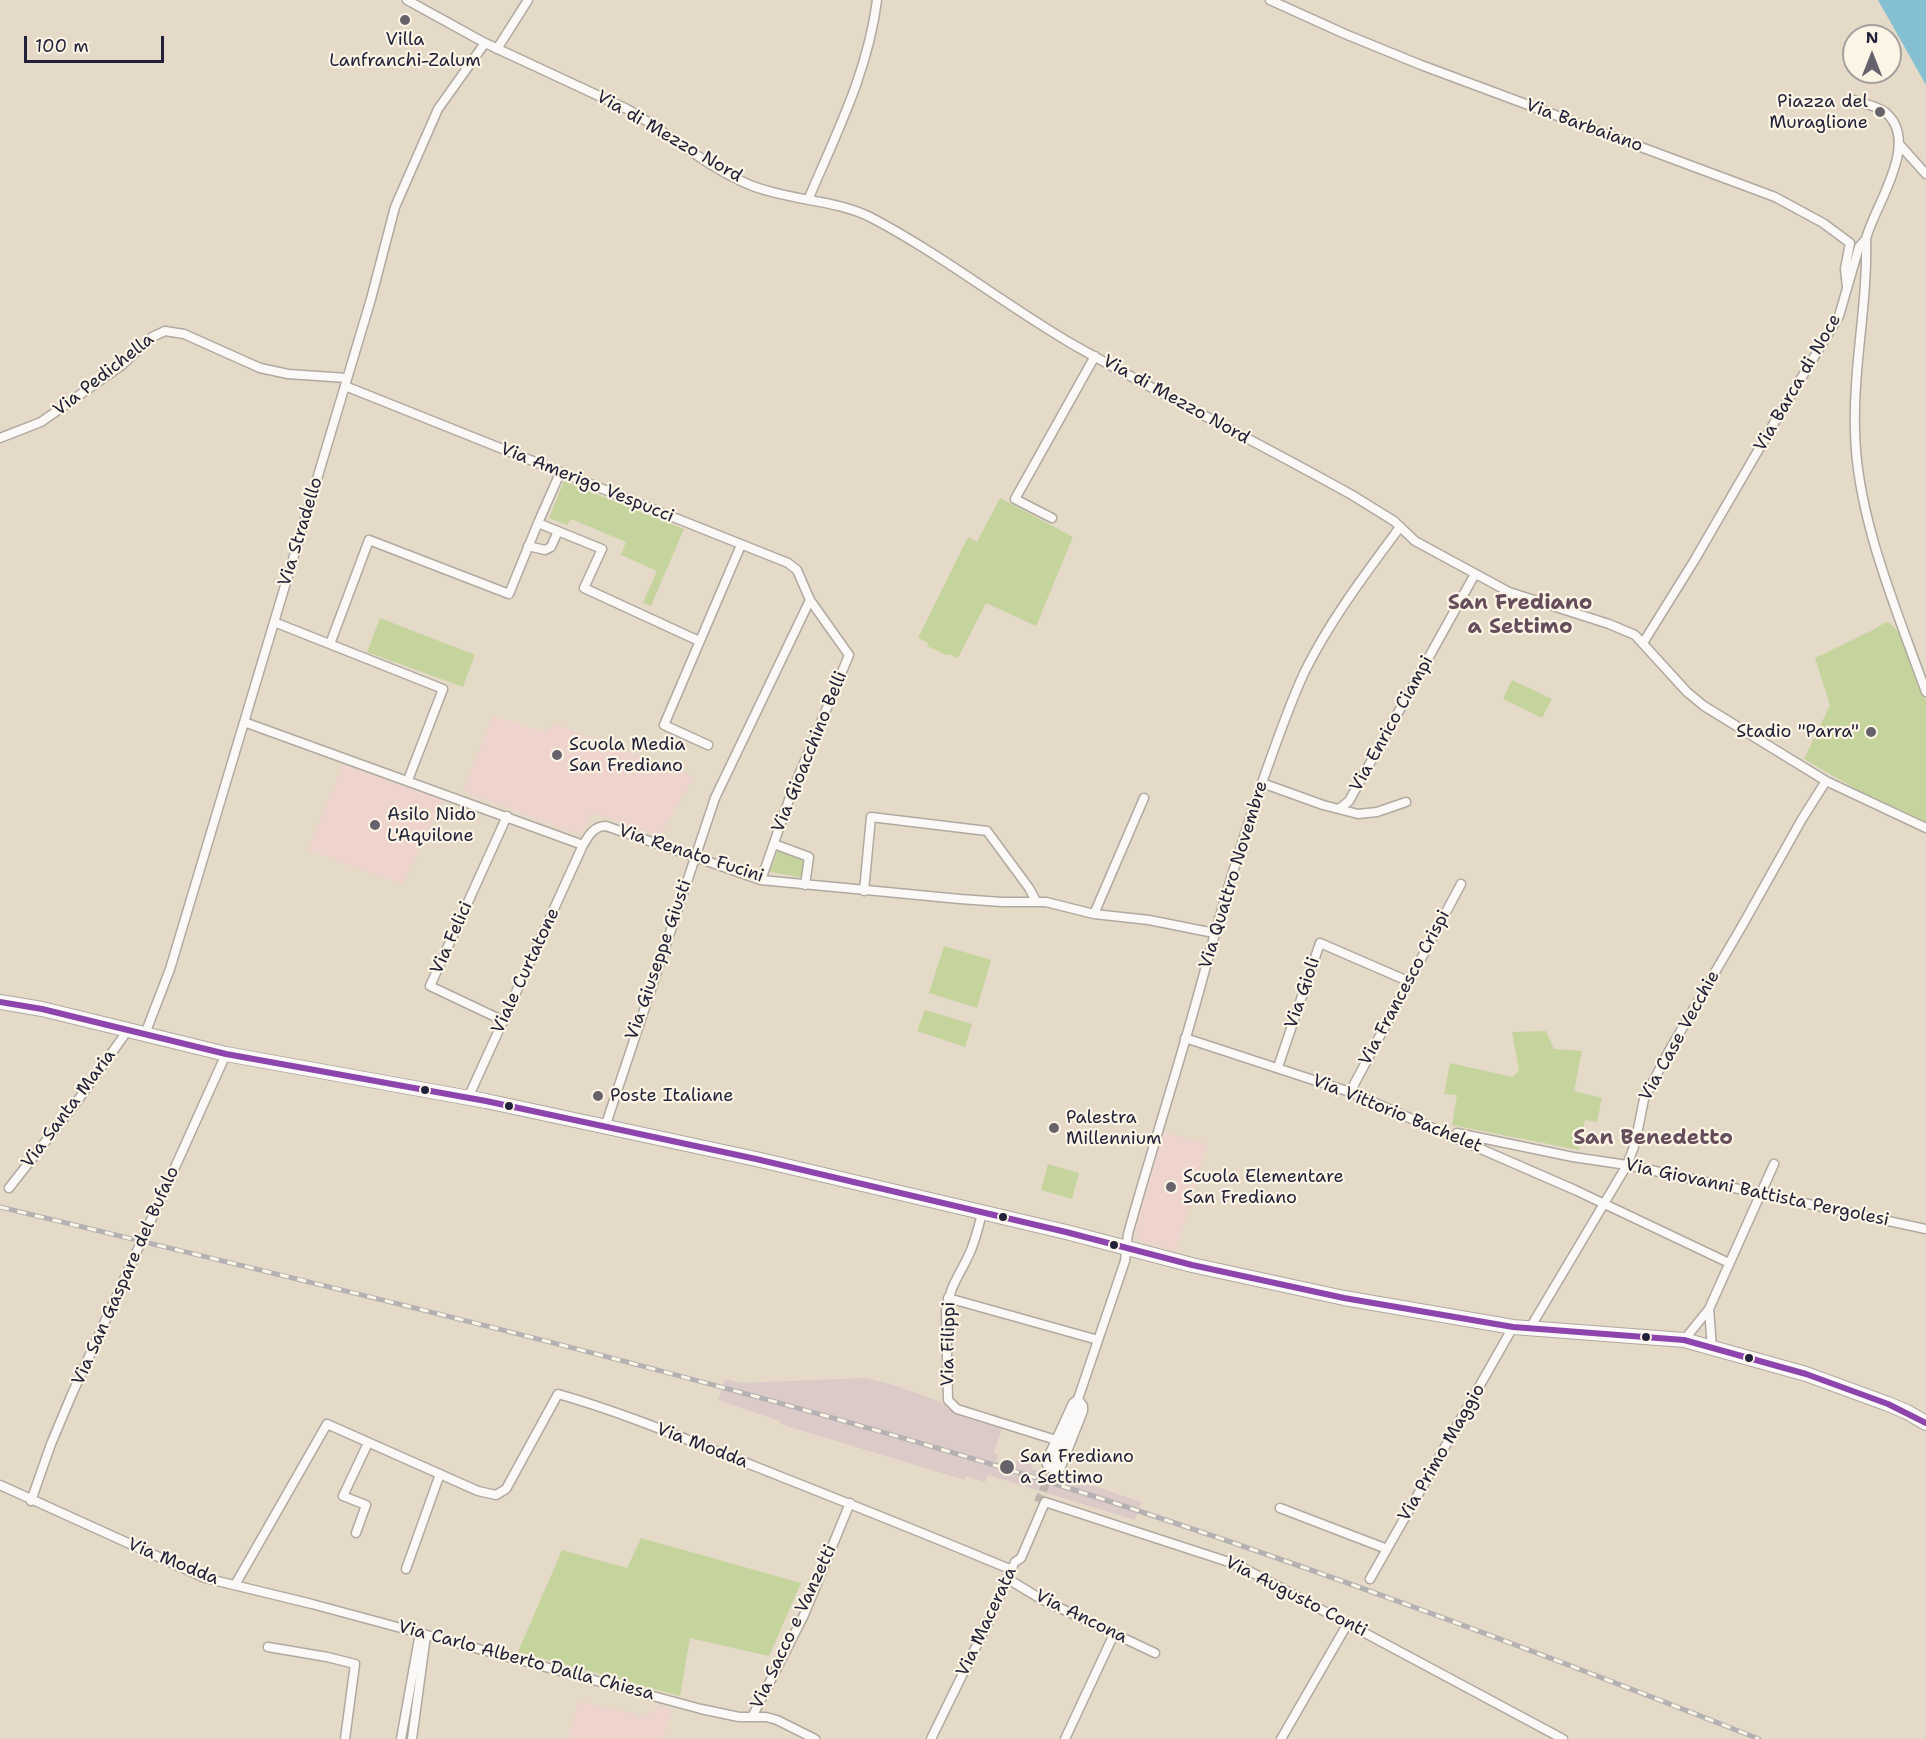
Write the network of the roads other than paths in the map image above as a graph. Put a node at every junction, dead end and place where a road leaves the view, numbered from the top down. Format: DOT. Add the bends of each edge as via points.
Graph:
graph roads {
  1 [pos="407,0"];
  2 [pos="528,0"];
  3 [pos="877,0"];
  4 [pos="1270,0"];
  5 [pos="485,43"];
  6 [pos="497,49"];
  7 [pos="1854,100"];
  8 [pos="1899,144"];
  9 [pos="1926,174"];
  10 [pos="808,200"];
  11 [pos="1866,239"];
  12 [pos="1847,287"];
  13 [pos="1095,356"];
  14 [pos="346,382"];
  15 [pos="0,438"];
  16 [pos="560,473"];
  17 [pos="1052,518"];
  18 [pos="538,523"];
  19 [pos="1400,527"];
  20 [pos="558,531"];
  21 [pos="741,544"];
  22 [pos="528,546"];
  23 [pos="1475,574"];
  24 [pos="810,600"];
  25 [pos="274,622"];
  26 [pos="699,641"];
  27 [pos="1643,643"];
  28 [pos="330,644"];
  29 [pos="1926,692"];
  30 [pos="244,722"];
  31 [pos="708,745"];
  32 [pos="408,780"];
  33 [pos="1826,781"];
  34 [pos="1262,783"];
  35 [pos="1144,798"];
  36 [pos="1406,802"];
  37 [pos="1340,808"];
  38 [pos="507,816"];
  39 [pos="1926,828"];
  40 [pos="774,844"];
  41 [pos="583,845"];
  42 [pos="694,857"];
  43 [pos="761,880"];
  44 [pos="1461,884"];
  45 [pos="805,885"];
  46 [pos="864,891"];
  47 [pos="1036,901"];
  48 [pos="1094,914"];
  49 [pos="1214,933"];
  50 [pos="1410,982"];
  51 [pos="0,1002"];
  52 [pos="504,1021"];
  53 [pos="128,1030"];
  54 [pos="145,1034"];
  55 [pos="1185,1038"];
  56 [pos="226,1053"];
  57 [pos="1278,1067"];
  58 [pos="1350,1092"];
  59 [pos="468,1098"];
  60 [pos="605,1127"];
  61 [pos="1447,1133"];
  62 [pos="1774,1164"];
  63 [pos="1627,1165"];
  64 [pos="9,1188"];
  65 [pos="1760,1193"];
  66 [pos="1603,1203"];
  67 [pos="982,1213"];
  68 [pos="1926,1229"];
  69 [pos="1128,1248"];
  70 [pos="1729,1263"];
  71 [pos="948,1298"];
  72 [pos="1709,1309"];
  73 [pos="1513,1327"];
  74 [pos="1530,1328"];
  75 [pos="1098,1340"];
  76 [pos="1684,1340"];
  77 [pos="1712,1348"];
  78 [pos="1078,1399"];
  79 [pos="1907,1412"];
  80 [pos="1926,1413"];
  81 [pos="1926,1424"];
  82 [pos="1056,1440"];
  83 [pos="368,1443"];
  84 [pos="1054,1465"];
  85 [pos="440,1474"];
  86 [pos="0,1485"];
  87 [pos="32,1501"];
  88 [pos="1042,1502"];
  89 [pos="850,1503"];
  90 [pos="1280,1508"];
  91 [pos="356,1533"];
  92 [pos="1387,1548"];
  93 [pos="1013,1566"];
  94 [pos="406,1569"];
  95 [pos="1008,1579"];
  96 [pos="1370,1579"];
  97 [pos="235,1585"];
  98 [pos="1348,1623"];
  99 [pos="423,1634"];
  100 [pos="1114,1634"];
  101 [pos="268,1647"];
  102 [pos="1155,1653"];
  103 [pos="752,1718"];
  104 [pos="345,1739"];
  105 [pos="401,1739"];
  106 [pos="412,1739"];
  107 [pos="815,1739"];
  108 [pos="931,1739"];
  109 [pos="1065,1739"];
  110 [pos="1281,1739"];
  111 [pos="1563,1739"];
  1 -- 5 [label="street, Via di Mezzo Nord"];
  2 -- 6 [label="street"];
  3 -- 10 [label="street" via="850,106"];
  4 -- 12 [label="street, Via Barbaiano" via="1420,65 1775,197 1822,222 1850,243 1845,269"];
  5 -- 6 [label="street, Via di Mezzo Nord"];
  5 -- 14 [label="street, Via Stradello" via="438,108 398,197"];
  6 -- 10 [label="street, Via di Mezzo Nord" via="627,109 734,178"];
  7 -- 8 [label="street" via="1885,112 1895,126"];
  8 -- 9 [label="street"];
  8 -- 11 [label="street, Via Barca di Noce" via="1896,164"];
  10 -- 13 [label="street, Via di Mezzo Nord" via="875,220"];
  11 -- 12 [label="street, Via Barca di Noce" via="1859,247"];
  11 -- 29 [label="street" via="1856,390 1857,461 1884,573"];
  12 -- 27 [label="street, Via Barca di Noce" via="1839,316"];
  13 -- 17 [label="street" via="1015,499"];
  13 -- 19 [label="street, Via di Mezzo Nord" via="1315,474"];
  14 -- 15 [label="street, Via Pedichella" via="260,368 184,334 165,331 41,423"];
  14 -- 16 [label="street, Via Amerigo Vespucci"];
  14 -- 25 [label="street, Via Stradello"];
  16 -- 18 [label="street"];
  16 -- 21 [label="street, Via Amerigo Vespucci"];
  18 -- 20 [label="street"];
  18 -- 22 [label="street"];
  19 -- 23 [label="street, Via di Mezzo Nord" via="1415,541"];
  19 -- 34 [label="street, Via Quattro Novembre" via="1318,646"];
  20 -- 22 [label="street" via="551,547 545,550"];
  20 -- 26 [label="street" via="602,549 584,588"];
  21 -- 24 [label="street, Via Amerigo Vespucci" via="792,566"];
  21 -- 26 [label="street"];
  22 -- 28 [label="street" via="509,594 369,540"];
  23 -- 27 [label="street, Via di Mezzo Nord" via="1509,592 1627,632"];
  23 -- 37 [label="street, Via Enrico Ciampi" via="1349,801"];
  24 -- 40 [label="street, Via Gioacchino Belli" via="849,655"];
  24 -- 42 [label="street, Via Giuseppe Giusti" via="715,798"];
  25 -- 28 [label="street"];
  25 -- 30 [label="street, Via Stradello"];
  26 -- 31 [label="street" via="664,725"];
  27 -- 33 [label="street, Via di Mezzo Nord" via="1696,699"];
  28 -- 32 [label="street" via="443,689"];
  30 -- 32 [label="street"];
  30 -- 54 [label="street, Via Stradello" via="170,969"];
  32 -- 38 [label="street"];
  33 -- 39 [label="street, Via di Mezzo Nord"];
  33 -- 63 [label="street, Via Case Vecchie" via="1668,1051 1644,1099"];
  34 -- 37 [label="street"];
  34 -- 49 [label="street, Via Quattro Novembre"];
  35 -- 48 [label="street"];
  36 -- 37 [label="street" via="1364,814"];
  38 -- 41 [label="street"];
  38 -- 52 [label="street, Via Felici" via="430,986"];
  40 -- 43 [label="street, Via Gioacchino Belli"];
  40 -- 45 [label="street" via="809,857"];
  41 -- 42 [label="street, Via Renato Fucini" via="594,830 606,826"];
  41 -- 52 [label="street, Viale Curtatone"];
  42 -- 43 [label="street, Via Renato Fucini"];
  42 -- 60 [label="street, Via Giuseppe Giusti"];
  43 -- 45 [label="street, Via Renato Fucini"];
  44 -- 50 [label="street, Via Francesco Crispi"];
  45 -- 46 [label="street, Via Renato Fucini"];
  46 -- 47 [label="street, Via Renato Fucini"];
  46 -- 47 [label="street" via="872,817 987,831"];
  47 -- 48 [label="street, Via Renato Fucini"];
  48 -- 49 [label="street, Via Renato Fucini"];
  49 -- 55 [label="street, Via Quattro Novembre"];
  50 -- 57 [label="street, Via Gioli" via="1320,943"];
  50 -- 58 [label="street, Via Francesco Crispi"];
  51 -- 53 [label="main road"];
  52 -- 59 [label="street, Viale Curtatone"];
  53 -- 54 [label="main road"];
  53 -- 64 [label="street, Via Santa Maria"];
  54 -- 56 [label="main road"];
  55 -- 57 [label="street, Via Vittorio Bachelet"];
  55 -- 69 [label="street, Via Quattro Novembre" via="1128,1234"];
  56 -- 59 [label="main road"];
  56 -- 87 [label="street, Via San Gaspare del Bufalo, bridge" via="72,1394"];
  57 -- 58 [label="street, Via Vittorio Bachelet"];
  58 -- 61 [label="street, Via Vittorio Bachelet"];
  59 -- 60 [label="main road"];
  60 -- 67 [label="main road"];
  61 -- 63 [label="street, Via Giovanni Battista Pergolesi"];
  61 -- 66 [label="street, Via Vittorio Bachelet"];
  62 -- 65 [label="street"];
  63 -- 65 [label="street, Via Giovanni Battista Pergolesi"];
  63 -- 66 [label="street, Via Case Vecchie"];
  65 -- 68 [label="street, Via Giovanni Battista Pergolesi"];
  65 -- 70 [label="street"];
  66 -- 70 [label="street, Via Vittorio Bachelet"];
  66 -- 74 [label="street, Via Case Vecchie"];
  67 -- 69 [label="main road"];
  67 -- 71 [label="street, Via Filippi" via="971,1250"];
  69 -- 73 [label="main road" via="1344,1298"];
  69 -- 75 [label="street"];
  70 -- 72 [label="street"];
  71 -- 75 [label="street"];
  71 -- 82 [label="street, Via Filippi" via="948,1400 957,1409"];
  72 -- 76 [label="street"];
  72 -- 77 [label="street"];
  73 -- 74 [label="main road"];
  73 -- 92 [label="street, Via Primo Maggio"];
  74 -- 76 [label="main road"];
  75 -- 78 [label="street"];
  76 -- 77 [label="main road"];
  77 -- 79 [label="main road" via="1806,1374"];
  78 -- 82 [label="street"];
  78 -- 82 [label="street" via="1083,1411 1060,1469 1056,1470 1046,1462"];
  78 -- 84 [label="street" via="1076,1414"];
  79 -- 80 [label="street"];
  79 -- 81 [label="main road"];
  83 -- 85 [label="street, Via Modda"];
  83 -- 91 [label="street" via="343,1496 366,1505"];
  83 -- 97 [label="street, Via Modda" via="327,1424"];
  85 -- 89 [label="street, Via Modda" via="478,1491 501,1493 558,1394"];
  85 -- 94 [label="street"];
  86 -- 87 [label="street, Via Modda"];
  87 -- 97 [label="street, Via Modda" via="193,1573"];
  88 -- 93 [label="street, Via Macerata"];
  88 -- 98 [label="street, Via Augusto Conti" via="1239,1565"];
  89 -- 93 [label="street, Via Modda"];
  89 -- 103 [label="street, Via Sacco e Vanzetti" via="804,1615"];
  90 -- 92 [label="street"];
  92 -- 96 [label="street, Via Primo Maggio"];
  93 -- 95 [label="street, Via Macerata"];
  95 -- 100 [label="street, Via Ancona"];
  95 -- 108 [label="street, Via Macerata"];
  97 -- 99 [label="street, Via Carlo Alberto Dalla Chiesa"];
  98 -- 110 [label="street"];
  98 -- 111 [label="street, Via Augusto Conti"];
  99 -- 103 [label="street, Via Carlo Alberto Dalla Chiesa" via="701,1709"];
  99 -- 105 [label="street"];
  99 -- 106 [label="street"];
  100 -- 102 [label="street, Via Ancona"];
  100 -- 109 [label="street"];
  101 -- 104 [label="street" via="355,1664"];
  103 -- 107 [label="street, Via Carlo Alberto Dalla Chiesa" via="777,1720"];
}
